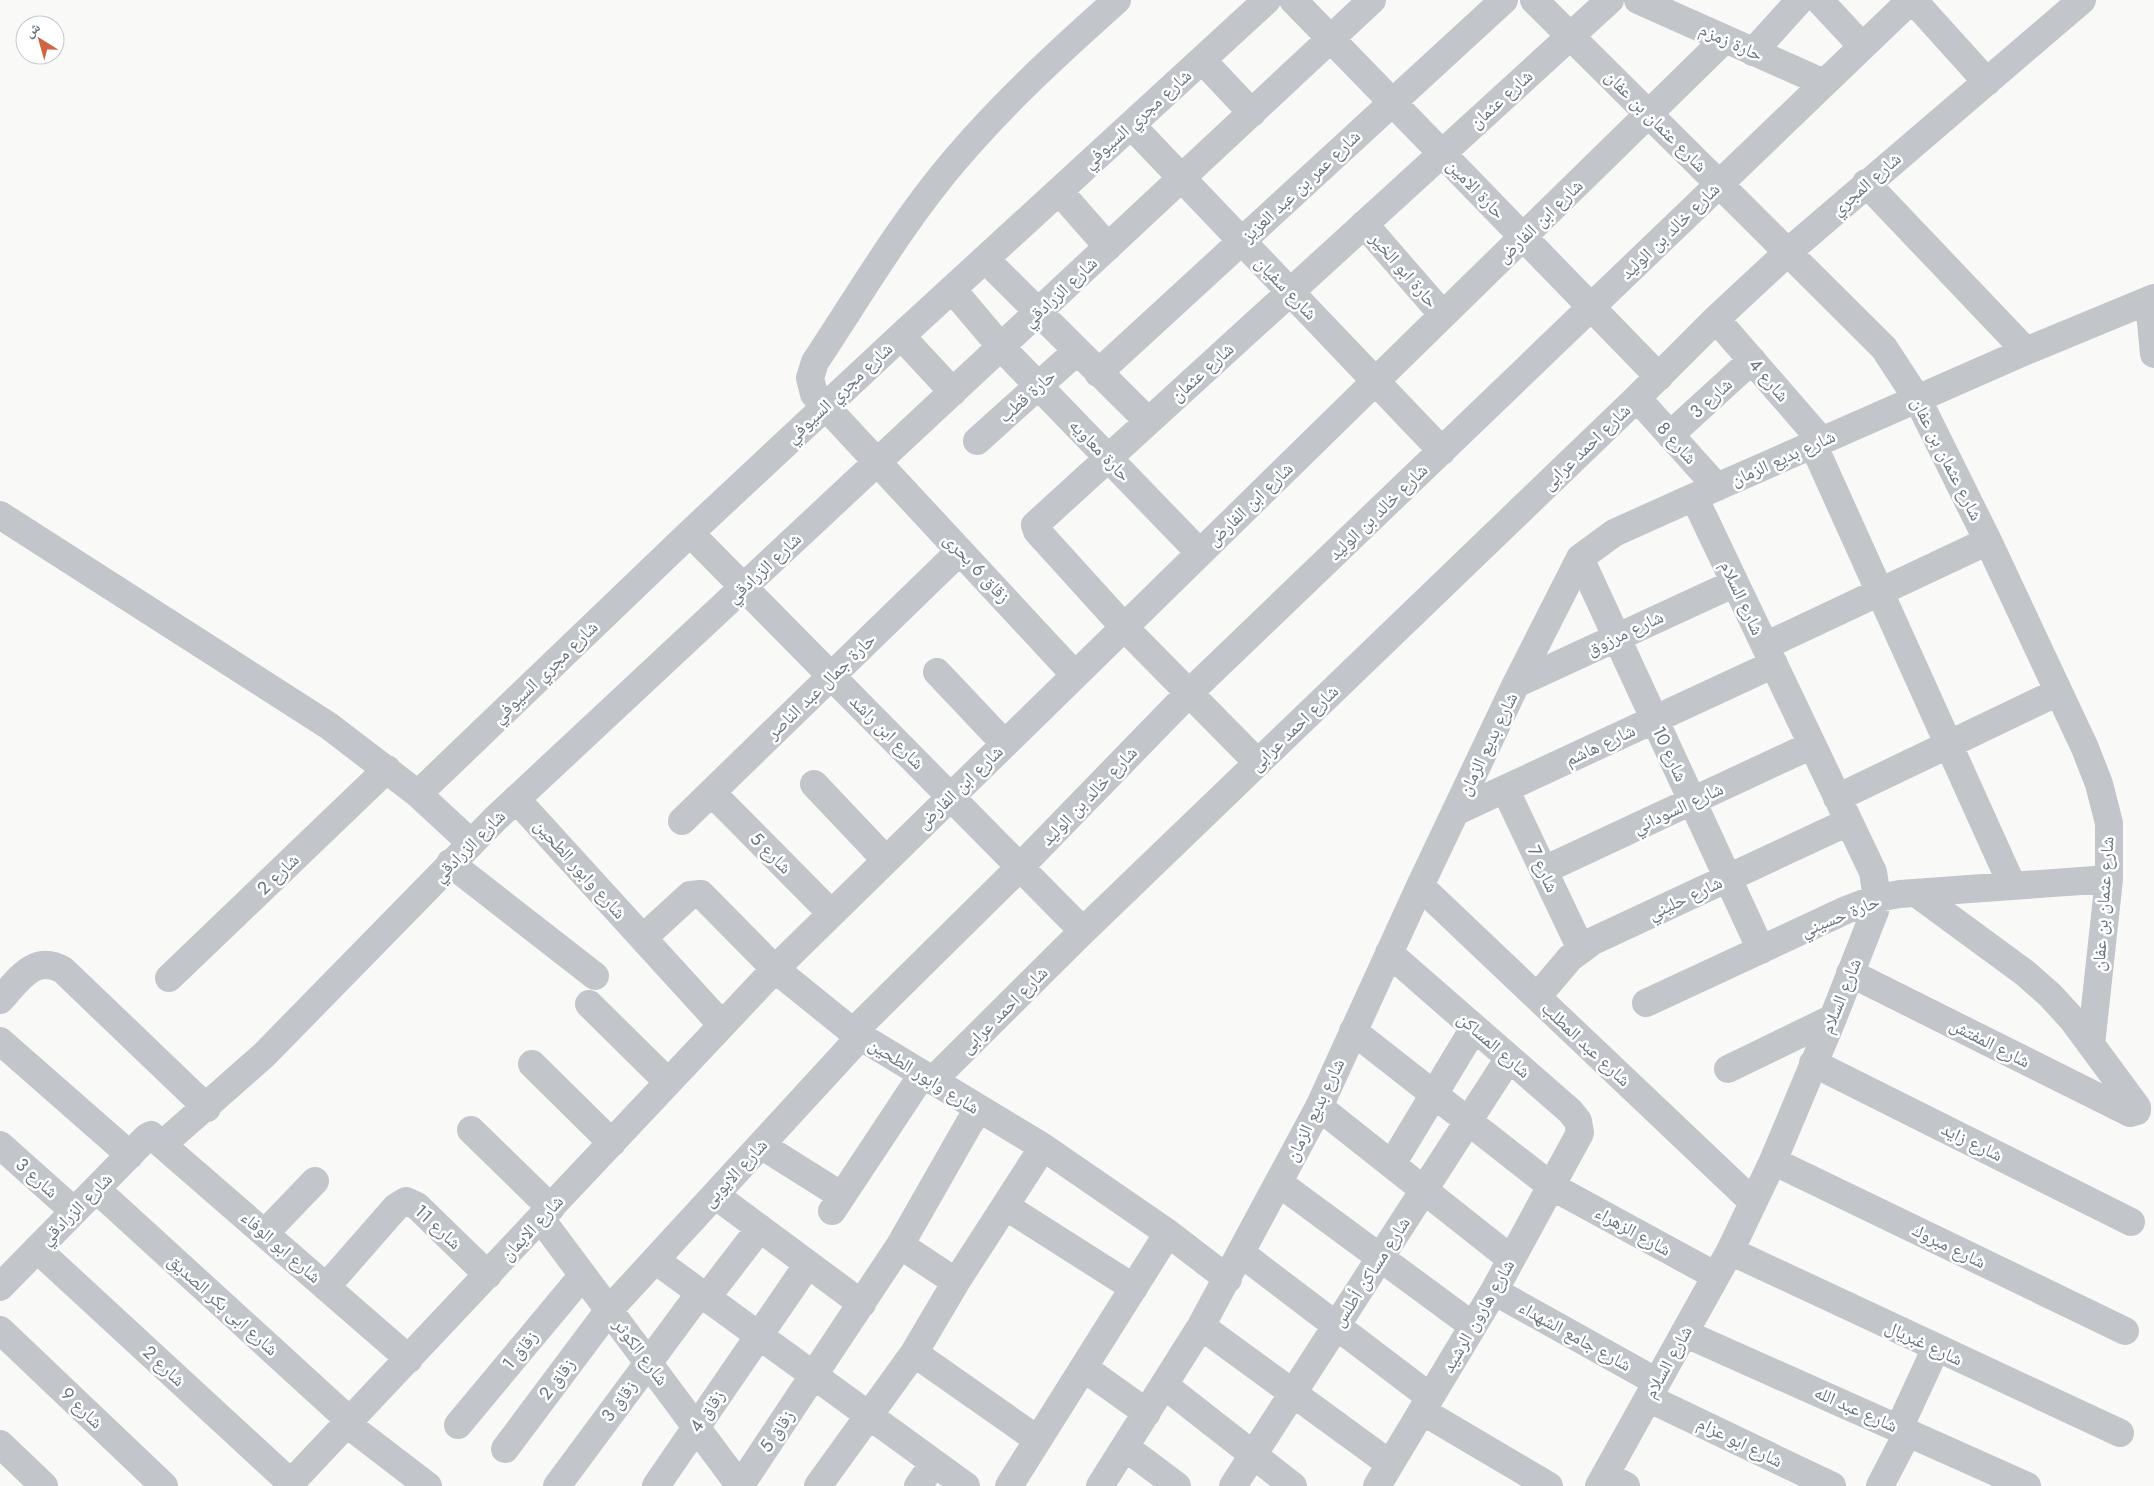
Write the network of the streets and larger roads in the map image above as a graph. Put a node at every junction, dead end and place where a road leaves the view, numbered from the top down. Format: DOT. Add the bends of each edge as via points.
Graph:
graph roads {
  1 [pos="1117,0"];
  2 [pos="1267,0"];
  3 [pos="1293,0"];
  4 [pos="1372,0"];
  5 [pos="1504,0"];
  6 [pos="1534,0"];
  7 [pos="1610,0"];
  8 [pos="1638,0"];
  9 [pos="1800,0"];
  10 [pos="1818,0"];
  11 [pos="1912,0"];
  12 [pos="2082,0"];
  13 [pos="1571,36"];
  14 [pos="1725,39"];
  15 [pos="1330,40"];
  16 [pos="1862,46"];
  17 [pos="1753,52"];
  18 [pos="1202,60"];
  19 [pos="1987,82"];
  20 [pos="1824,83"];
  21 [pos="1392,102"];
  22 [pos="1252,112"];
  23 [pos="1649,114"];
  24 [pos="1131,125"];
  25 [pos="1442,153"];
  26 [pos="1181,178"];
  27 [pos="1866,183"];
  28 [pos="1720,184"];
  29 [pos="1059,191"];
  30 [pos="1364,224"];
  31 [pos="1523,237"];
  32 [pos="1241,241"];
  33 [pos="1108,247"];
  34 [pos="1788,252"];
  35 [pos="985,259"];
  36 [pos="952,289"];
  37 [pos="1290,292"];
  38 [pos="2152,299"];
  39 [pos="1591,307"];
  40 [pos="1038,312"];
  41 [pos="1443,315"];
  42 [pos="1716,319"];
  43 [pos="901,336"];
  44 [pos="1001,346"];
  45 [pos="1076,351"];
  46 [pos="2026,351"];
  47 [pos="2154,354"];
  48 [pos="1752,360"];
  49 [pos="1098,373"];
  50 [pos="1659,377"];
  51 [pos="1375,381"];
  52 [pos="1038,385"];
  53 [pos="953,392"];
  54 [pos="1637,398"];
  55 [pos="1918,400"];
  56 [pos="825,406"];
  57 [pos="1148,421"];
  58 [pos="1670,435"];
  59 [pos="977,441"];
  60 [pos="1817,442"];
  61 [pos="1442,451"];
  62 [pos="1108,458"];
  63 [pos="878,462"];
  64 [pos="1706,492"];
  65 [pos="0,515"];
  66 [pos="690,533"];
  67 [pos="1988,540"];
  68 [pos="960,551"];
  69 [pos="1200,553"];
  70 [pos="1580,558"];
  71 [pos="1735,583"];
  72 [pos="743,587"];
  73 [pos="1879,591"];
  74 [pos="1124,627"];
  75 [pos="1616,638"];
  76 [pos="1769,655"];
  77 [pos="937,672"];
  78 [pos="1075,675"];
  79 [pos="832,676"];
  80 [pos="1516,684"];
  81 [pos="2058,692"];
  82 [pos="1189,693"];
  83 [pos="1654,720"];
  84 [pos="1005,744"];
  85 [pos="1812,745"];
  86 [pos="1949,745"];
  87 [pos="1258,762"];
  88 [pos="387,769"];
  89 [pos="814,784"];
  90 [pos="1506,789"];
  91 [pos="712,792"];
  92 [pos="418,794"];
  93 [pos="951,796"];
  94 [pos="516,799"];
  95 [pos="1692,801"];
  96 [pos="1843,810"];
  97 [pos="1455,812"];
  98 [pos="682,821"];
  99 [pos="471,843"];
  100 [pos="886,860"];
  101 [pos="450,863"];
  102 [pos="1020,867"];
  103 [pos="1544,870"];
  104 [pos="1728,878"];
  105 [pos="2109,879"];
  106 [pos="2012,885"];
  107 [pos="1420,886"];
  108 [pos="1916,893"];
  109 [pos="1877,898"];
  110 [pos="831,913"];
  111 [pos="1083,931"];
  112 [pos="643,938"];
  113 [pos="1581,949"];
  114 [pos="1760,950"];
  115 [pos="1389,953"];
  116 [pos="775,968"];
  117 [pos="1850,974"];
  118 [pos="595,976"];
  119 [pos="169,978"];
  120 [pos="1537,997"];
  121 [pos="0,1000"];
  122 [pos="1646,1003"];
  123 [pos="589,1004"];
  124 [pos="1833,1018"];
  125 [pos="722,1025"];
  126 [pos="1474,1028"];
  127 [pos="1354,1031"];
  128 [pos="856,1034"];
  129 [pos="0,1041"];
  130 [pos="2091,1045"];
  131 [pos="1509,1058"];
  132 [pos="1814,1063"];
  133 [pos="532,1064"];
  134 [pos="1728,1068"];
  135 [pos="927,1078"];
  136 [pos="668,1082"];
  137 [pos="1434,1093"];
  138 [pos="1319,1107"];
  139 [pos="207,1108"];
  140 [pos="979,1110"];
  141 [pos="1468,1121"];
  142 [pos="470,1130"];
  143 [pos="159,1140"];
  144 [pos="612,1143"];
  145 [pos="1574,1144"];
  146 [pos="0,1145"];
  147 [pos="761,1145"];
  148 [pos="1043,1147"];
  149 [pos="130,1155"];
  150 [pos="1773,1161"];
  151 [pos="1392,1164"];
  152 [pos="315,1181"];
  153 [pos="1279,1183"];
  154 [pos="1552,1186"];
  155 [pos="96,1189"];
  156 [pos="1424,1190"];
  157 [pos="714,1195"];
  158 [pos="1753,1202"];
  159 [pos="1005,1206"];
  160 [pos="74,1211"];
  161 [pos="546,1213"];
  162 [pos="2131,1222"];
  163 [pos="760,1228"];
  164 [pos="265,1233"];
  165 [pos="1168,1233"];
  166 [pos="900,1245"];
  167 [pos="37,1249"];
  168 [pos="1730,1251"];
  169 [pos="1242,1254"];
  170 [pos="1380,1257"];
  171 [pos="1511,1259"];
  172 [pos="655,1260"];
  173 [pos="808,1264"];
  174 [pos="5,1273"];
  175 [pos="488,1275"];
  176 [pos="582,1275"];
  177 [pos="1716,1276"];
  178 [pos="1228,1279"];
  179 [pos="956,1282"];
  180 [pos="326,1287"];
  181 [pos="1134,1288"];
  182 [pos="1494,1291"];
  183 [pos="703,1295"];
  184 [pos="862,1304"];
  185 [pos="609,1310"];
  186 [pos="1201,1326"];
  187 [pos="1336,1326"];
  188 [pos="1473,1326"];
  189 [pos="0,1330"];
  190 [pos="2125,1331"];
  191 [pos="1684,1333"];
  192 [pos="759,1336"];
  193 [pos="1936,1348"];
  194 [pos="914,1354"];
  195 [pos="409,1358"];
  196 [pos="648,1362"];
  197 [pos="1084,1368"];
  198 [pos="814,1376"];
  199 [pos="1164,1386"];
  200 [pos="1653,1390"];
  201 [pos="1293,1393"];
  202 [pos="1426,1404"];
  203 [pos="1146,1413"];
  204 [pos="870,1417"];
  205 [pos="348,1423"];
  206 [pos="458,1425"];
  207 [pos="696,1426"];
  208 [pos="1904,1430"];
  209 [pos="2120,1433"];
  210 [pos="1038,1440"];
  211 [pos="0,1444"];
  212 [pos="1125,1447"];
  213 [pos="504,1449"];
  214 [pos="1253,1455"];
  215 [pos="934,1463"];
  216 [pos="1383,1475"];
  217 [pos="1610,1482"];
  218 [pos="291,1485"];
  219 [pos="44,1486"];
  220 [pos="164,1486"];
  221 [pos="428,1486"];
  222 [pos="557,1486"];
  223 [pos="656,1486"];
  224 [pos="740,1486"];
  225 [pos="818,1486"];
  226 [pos="918,1486"];
  227 [pos="966,1486"];
  228 [pos="1009,1486"];
  229 [pos="1100,1486"];
  230 [pos="1177,1486"];
  231 [pos="1233,1486"];
  232 [pos="1293,1486"];
  233 [pos="1549,1486"];
  234 [pos="1832,1486"];
  235 [pos="1880,1486"];
  236 [pos="2027,1486"];
  1 -- 56 [label="street, زقاق 6 بحرى" via="1006,103 954,161 908,223 815,362 810,378 814,394"];
  2 -- 18 [label="street, شارع مجري السيوفي"];
  3 -- 15 [label="street, حارة الامين"];
  4 -- 15 [label="street, شارع الزرادقي"];
  5 -- 21 [label="street, شارع عمر بن عبد العزيز"];
  6 -- 13 [label="street, شارع عثمان بن عفان"];
  7 -- 13 [label="street, شارع عثمان"];
  8 -- 14 [label="street, حارة زمزم"];
  9 -- 17 [label="street"];
  10 -- 16 [label="street"];
  11 -- 16 [label="street, شارع خالد بن الوليد"];
  11 -- 19 [label="street"];
  12 -- 19 [label="street, شارع المجري"];
  13 -- 23 [label="street, شارع عثمان بن عفان"];
  13 -- 25 [label="street, شارع عثمان"];
  14 -- 17 [label="street, حارة زمزم"];
  14 -- 23 [label="street, شارع ابن الفارض"];
  15 -- 21 [label="street, حارة الامين"];
  15 -- 22 [label="street, شارع الزرادقي"];
  16 -- 20 [label="street, شارع خالد بن الوليد"];
  17 -- 20 [label="street, حارة زمزم"];
  18 -- 22 [label="street"];
  18 -- 24 [label="street, شارع مجري السيوفي"];
  19 -- 27 [label="street, شارع المجري"];
  20 -- 28 [label="street, شارع خالد بن الوليد"];
  21 -- 25 [label="street, حارة الامين"];
  21 -- 32 [label="street, شارع عمر بن عبد العزيز"];
  22 -- 26 [label="street, شارع الزرادقي"];
  23 -- 28 [label="street, شارع عثمان بن عفان"];
  23 -- 31 [label="street, شارع ابن الفارض"];
  24 -- 26 [label="street, شارع سفيان"];
  24 -- 29 [label="street, شارع مجري السيوفي"];
  25 -- 30 [label="street, شارع عثمان"];
  25 -- 31 [label="street, حارة الامين"];
  26 -- 32 [label="street, شارع سفيان"];
  26 -- 33 [label="street, شارع الزرادقي"];
  27 -- 34 [label="street, شارع المجري"];
  27 -- 46 [label="street"];
  28 -- 34 [label="street, شارع عثمان بن عفان"];
  28 -- 39 [label="street, شارع خالد بن الوليد"];
  29 -- 33 [label="street"];
  29 -- 35 [label="street, شارع مجري السيوفي"];
  30 -- 37 [label="street, شارع عثمان"];
  30 -- 41 [label="street, حارة ابو الخير"];
  31 -- 39 [label="street, حارة الامين"];
  31 -- 41 [label="street, شارع ابن الفارض"];
  32 -- 37 [label="street, شارع سفيان"];
  32 -- 49 [label="street, شارع عمر بن عبد العزيز"];
  33 -- 40 [label="street, شارع الزرادقي"];
  34 -- 42 [label="street, شارع المجري"];
  34 -- 55 [label="street, شارع عثمان بن عفان" via="1884,348"];
  35 -- 36 [label="street, شارع مجري السيوفي"];
  35 -- 40 [label="street"];
  36 -- 43 [label="street, شارع مجري السيوفي"];
  36 -- 44 [label="street, حارة معاويه"];
  37 -- 51 [label="street, شارع سفيان"];
  37 -- 57 [label="street, شارع عثمان"];
  38 -- 46 [label="street, شارع بديع الزمان"];
  38 -- 47 [label="street"];
  39 -- 50 [label="street, حارة الامين"];
  39 -- 61 [label="street, شارع خالد بن الوليد"];
  40 -- 44 [label="street, شارع الزرادقي"];
  40 -- 45 [label="street"];
  41 -- 51 [label="street, شارع ابن الفارض"];
  42 -- 48 [label="street, شارع 4"];
  42 -- 50 [label="street, شارع المجري"];
  43 -- 53 [label="street"];
  43 -- 56 [label="street, شارع مجري السيوفي"];
  44 -- 52 [label="street, حارة معاويه"];
  44 -- 53 [label="street, شارع الزرادقي"];
  45 -- 49 [label="street"];
  45 -- 52 [label="street, حارة قطب"];
  46 -- 55 [label="street, شارع بديع الزمان"];
  48 -- 58 [label="street, شارع 3"];
  48 -- 60 [label="street, شارع 4"];
  49 -- 57 [label="street"];
  50 -- 54 [label="street, شارع احمد عرابى"];
  51 -- 61 [label="street, شارع سفيان"];
  51 -- 69 [label="street, شارع ابن الفارض"];
  52 -- 59 [label="street, حارة قطب"];
  52 -- 62 [label="street, حارة معاويه"];
  53 -- 63 [label="street, شارع الزرادقي"];
  54 -- 58 [label="street, شارع 8"];
  54 -- 87 [label="street, شارع احمد عرابى"];
  55 -- 60 [label="street, شارع بديع الزمان"];
  55 -- 67 [label="street, شارع عثمان بن عفان"];
  56 -- 63 [label="street, زقاق 6 بحرى"];
  56 -- 66 [label="street, شارع مجري السيوفي"];
  57 -- 62 [label="street, شارع عثمان"];
  58 -- 64 [label="street, شارع 8"];
  60 -- 64 [label="street, شارع بديع الزمان"];
  60 -- 73 [label="street, شارع 4"];
  61 -- 82 [label="street, شارع خالد بن الوليد"];
  62 -- 69 [label="street, حارة معاويه"];
  62 -- 74 [label="street, شارع عثمان" via="1037,523 1036,529"];
  63 -- 68 [label="street, زقاق 6 بحرى"];
  63 -- 72 [label="street, شارع الزرادقي"];
  64 -- 70 [label="street, شارع بديع الزمان" via="1614,533"];
  64 -- 71 [label="street, شارع السلام"];
  65 -- 88 [label="street" via="329,726"];
  66 -- 72 [label="street, شارع ابن راشد"];
  66 -- 92 [label="street, شارع مجري السيوفي"];
  67 -- 73 [label="street, شارع هاشم"];
  67 -- 81 [label="street, شارع عثمان بن عفان"];
  68 -- 78 [label="street, زقاق 6 بحرى"];
  68 -- 79 [label="street, حارة جمال عبد الناصر"];
  69 -- 74 [label="street, شارع ابن الفارض"];
  70 -- 75 [label="street, شارع 10"];
  70 -- 80 [label="street, شارع بديع الزمان"];
  71 -- 75 [label="street, شارع مرزوق"];
  71 -- 76 [label="street, شارع السلام"];
  72 -- 79 [label="street, شارع ابن راشد"];
  72 -- 94 [label="street, شارع الزرادقي"];
  73 -- 76 [label="street, شارع هاشم"];
  73 -- 86 [label="street, شارع 4"];
  74 -- 78 [label="street, شارع ابن الفارض"];
  74 -- 82 [label="street, شارع عثمان"];
  75 -- 80 [label="street, شارع مرزوق"];
  75 -- 83 [label="street, شارع 10"];
  76 -- 83 [label="street, شارع هاشم"];
  76 -- 85 [label="street, شارع السلام"];
  77 -- 84 [label="street"];
  78 -- 84 [label="street, شارع ابن الفارض"];
  79 -- 91 [label="street, حارة جمال عبد الناصر"];
  79 -- 93 [label="street, شارع ابن راشد"];
  80 -- 97 [label="street, شارع بديع الزمان"];
  81 -- 86 [label="street, شارع حليني"];
  81 -- 105 [label="street, شارع عثمان بن عفان" via="2093,766 2105,804"];
  82 -- 87 [label="street, شارع عثمان"];
  82 -- 102 [label="street, شارع خالد بن الوليد"];
  83 -- 90 [label="street, شارع هاشم"];
  83 -- 95 [label="street, شارع 10"];
  84 -- 93 [label="street, شارع ابن الفارض"];
  85 -- 95 [label="street, شارع السوداني"];
  85 -- 96 [label="street, شارع السلام"];
  86 -- 96 [label="street, شارع حليني"];
  86 -- 106 [label="street, شارع 4"];
  87 -- 111 [label="street, شارع احمد عرابى"];
  88 -- 92 [label="street"];
  88 -- 119 [label="street, شارع 2"];
  89 -- 100 [label="street"];
  90 -- 97 [label="street, شارع هاشم"];
  90 -- 103 [label="street, شارع 7"];
  91 -- 98 [label="street, حارة جمال عبد الناصر"];
  91 -- 110 [label="street, شارع 5"];
  92 -- 99 [label="street"];
  93 -- 100 [label="street, شارع ابن الفارض"];
  93 -- 102 [label="street, شارع ابن راشد"];
  94 -- 99 [label="street, شارع الزرادقي"];
  94 -- 112 [label="street, شارع وابور الطحين"];
  95 -- 103 [label="street, شارع السوداني"];
  95 -- 104 [label="street, شارع 10"];
  96 -- 104 [label="street, شارع حليني"];
  96 -- 109 [label="street, شارع السلام" via="1873,872"];
  97 -- 107 [label="street, شارع بديع الزمان"];
  99 -- 101 [label="street, شارع الزرادقي"];
  100 -- 110 [label="street, شارع ابن الفارض"];
  101 -- 118 [label="street"];
  101 -- 139 [label="street, شارع الزرادقي" via="264,1055"];
  102 -- 111 [label="street, شارع ابن راشد"];
  102 -- 128 [label="street, شارع خالد بن الوليد"];
  103 -- 113 [label="street, شارع 7"];
  104 -- 113 [label="street, شارع حليني"];
  104 -- 114 [label="street, شارع 10"];
  105 -- 106 [label="street, حارة حسيني"];
  105 -- 130 [label="street, شارع عثمان بن عفان"];
  106 -- 108 [label="street, حارة حسيني"];
  107 -- 115 [label="street, شارع بديع الزمان"];
  107 -- 120 [label="street, شارع عبد المطلب"];
  108 -- 109 [label="street, حارة حسيني"];
  108 -- 130 [label="street" via="2025,973 2050,995"];
  109 -- 114 [label="street, حارة حسيني"];
  109 -- 117 [label="street, شارع السلام"];
  110 -- 116 [label="street, شارع ابن الفارض"];
  111 -- 135 [label="street, شارع احمد عرابى"];
  112 -- 116 [label="street, شارع وابور الطحين" via="690,895 701,894"];
  112 -- 125 [label="street, شارع وابور الطحين"];
  113 -- 120 [label="street, شارع حليني"];
  114 -- 122 [label="street, حارة حسيني"];
  115 -- 126 [label="street, شارع المساكن"];
  115 -- 127 [label="street, شارع بديع الزمان"];
  116 -- 125 [label="street, شارع الايمان"];
  116 -- 128 [label="street, شارع وابور الطحين"];
  117 -- 124 [label="street, شارع السلام"];
  117 -- 130 [label="street, شارع المفتش" via="2130,1113 2137,1111"];
  120 -- 158 [label="street, شارع عبد المطلب"];
  121 -- 139 [label="street" via="35,966 44,963 54,965"];
  123 -- 136 [label="street"];
  124 -- 132 [label="street, شارع السلام"];
  124 -- 134 [label="street"];
  125 -- 136 [label="street, شارع الايمان"];
  126 -- 131 [label="street, شارع المساكن"];
  126 -- 137 [label="street"];
  127 -- 137 [label="street, شارع الزهراء"];
  127 -- 138 [label="street, شارع بديع الزمان"];
  128 -- 135 [label="street, شارع وابور الطحين"];
  128 -- 147 [label="street, شارع الايوبى"];
  129 -- 149 [label="street"];
  131 -- 141 [label="street, شارع مساكن أطلس"];
  131 -- 145 [label="street, شارع المساكن" via="1578,1120 1580,1133"];
  132 -- 150 [label="street, شارع السلام"];
  132 -- 162 [label="street, شارع زايد"];
  133 -- 144 [label="street"];
  135 -- 140 [label="street, شارع وابور الطحين"];
  135 -- 147 [label="street, شارع احمد عرابى" via="837,1204"];
  136 -- 144 [label="street, شارع الايمان"];
  137 -- 141 [label="street, شارع الزهراء"];
  137 -- 151 [label="street"];
  138 -- 151 [label="street"];
  138 -- 153 [label="street, شارع بديع الزمان"];
  139 -- 143 [label="street, شارع الزرادقي"];
  140 -- 148 [label="street, شارع وابور الطحين"];
  140 -- 166 [label="street, زقاق 5"];
  141 -- 154 [label="street, شارع الزهراء"];
  141 -- 156 [label="street, شارع مساكن أطلس"];
  142 -- 161 [label="street, شارع الكوثر"];
  143 -- 149 [label="street, شارع الزرادقي" via="147,1137"];
  143 -- 164 [label="street, شارع ابو الوفاء"];
  144 -- 161 [label="street, شارع الايمان"];
  145 -- 154 [label="street, شارع هارون الرشيد"];
  146 -- 160 [label="street, شارع 3"];
  147 -- 157 [label="street, شارع الايوبى"];
  148 -- 159 [label="street"];
  148 -- 165 [label="street, شارع وابور الطحين"];
  149 -- 155 [label="street, شارع الزرادقي"];
  150 -- 158 [label="street, شارع السلام"];
  150 -- 190 [label="street, شارع مبروك"];
  151 -- 156 [label="street"];
  152 -- 164 [label="street"];
  153 -- 169 [label="street, شارع بديع الزمان"];
  153 -- 170 [label="street"];
  154 -- 171 [label="street, شارع هارون الرشيد"];
  154 -- 177 [label="street, شارع الزهراء"];
  155 -- 160 [label="street, شارع الزرادقي"];
  155 -- 205 [label="street, شارع ابى بكر الصديق"];
  156 -- 170 [label="street, شارع مساكن أطلس"];
  156 -- 171 [label="street"];
  157 -- 163 [label="street"];
  157 -- 172 [label="street, شارع الايوبى"];
  158 -- 168 [label="street, شارع السلام"];
  159 -- 179 [label="street"];
  159 -- 181 [label="street"];
  160 -- 167 [label="street, شارع الزرادقي"];
  161 -- 175 [label="street, شارع الايمان"];
  161 -- 176 [label="street, شارع الكوثر"];
  163 -- 173 [label="street"];
  163 -- 183 [label="street, زقاق 3"];
  164 -- 180 [label="street, شارع ابو الوفاء"];
  165 -- 178 [label="street, شارع وابور الطحين"];
  165 -- 181 [label="street"];
  166 -- 179 [label="street"];
  166 -- 184 [label="street, زقاق 5"];
  167 -- 174 [label="street, شارع الزرادقي"];
  167 -- 218 [label="street, شارع 2"];
  168 -- 177 [label="street, شارع السلام"];
  168 -- 193 [label="street, شارع غبريال"];
  169 -- 178 [label="street, شارع بديع الزمان"];
  169 -- 187 [label="street"];
  170 -- 187 [label="street, شارع مساكن أطلس"];
  170 -- 188 [label="street"];
  171 -- 182 [label="street, شارع هارون الرشيد"];
  172 -- 183 [label="street"];
  172 -- 185 [label="street, شارع الايوبى"];
  173 -- 184 [label="street"];
  173 -- 192 [label="street, زقاق 4"];
  175 -- 180 [label="street, شارع 11" via="417,1206 406,1201 396,1207"];
  175 -- 195 [label="street, شارع الايمان"];
  176 -- 185 [label="street, شارع الكوثر"];
  176 -- 206 [label="street, زقاق 1"];
  177 -- 191 [label="street, شارع السلام"];
  178 -- 186 [label="street, شارع بديع الزمان"];
  179 -- 194 [label="street"];
  180 -- 195 [label="street, شارع ابو الوفاء"];
  181 -- 197 [label="street"];
  182 -- 188 [label="street, شارع هارون الرشيد"];
  182 -- 200 [label="street, شارع جامع الشهداء"];
  183 -- 192 [label="street"];
  183 -- 196 [label="street, زقاق 3"];
  184 -- 198 [label="street, زقاق 5"];
  185 -- 196 [label="street, شارع الكوثر"];
  185 -- 213 [label="street, زقاق 2"];
  186 -- 199 [label="street, شارع بديع الزمان"];
  186 -- 201 [label="street"];
  187 -- 201 [label="street, شارع مساكن أطلس"];
  187 -- 202 [label="street"];
  188 -- 202 [label="street, شارع هارون الرشيد"];
  189 -- 220 [label="street, شارع 9"];
  191 -- 200 [label="street, شارع السلام"];
  191 -- 208 [label="street, شارع عبد الله"];
  192 -- 198 [label="street"];
  192 -- 207 [label="street, زقاق 4"];
  193 -- 208 [label="street"];
  193 -- 209 [label="street, شارع غبريال"];
  194 -- 204 [label="street"];
  194 -- 210 [label="street"];
  195 -- 205 [label="street, شارع الايمان"];
  196 -- 207 [label="street, شارع الكوثر"];
  196 -- 222 [label="street, زقاق 3"];
  197 -- 203 [label="street"];
  197 -- 210 [label="street"];
  198 -- 204 [label="street"];
  198 -- 224 [label="street, زقاق 5"];
  199 -- 203 [label="street, شارع بديع الزمان"];
  199 -- 214 [label="street"];
  200 -- 217 [label="street, شارع السلام"];
  200 -- 234 [label="street, شارع ابو عزام"];
  201 -- 214 [label="street, شارع مساكن أطلس"];
  201 -- 216 [label="street"];
  202 -- 216 [label="street, شارع هارون الرشيد"];
  202 -- 233 [label="street"];
  203 -- 212 [label="street, شارع بديع الزمان"];
  204 -- 215 [label="street"];
  204 -- 225 [label="street"];
  205 -- 218 [label="street, شارع الايمان"];
  205 -- 221 [label="street, شارع ابى بكر الصديق"];
  207 -- 223 [label="street, زقاق 4"];
  207 -- 224 [label="street, شارع الكوثر"];
  208 -- 235 [label="street"];
  208 -- 236 [label="street, شارع عبد الله"];
  210 -- 228 [label="street"];
  211 -- 219 [label="street"];
  212 -- 229 [label="street, شارع بديع الزمان"];
  212 -- 230 [label="street"];
  214 -- 231 [label="street, شارع مساكن أطلس"];
  214 -- 232 [label="street"];
  215 -- 226 [label="street"];
  215 -- 227 [label="street"];
}
